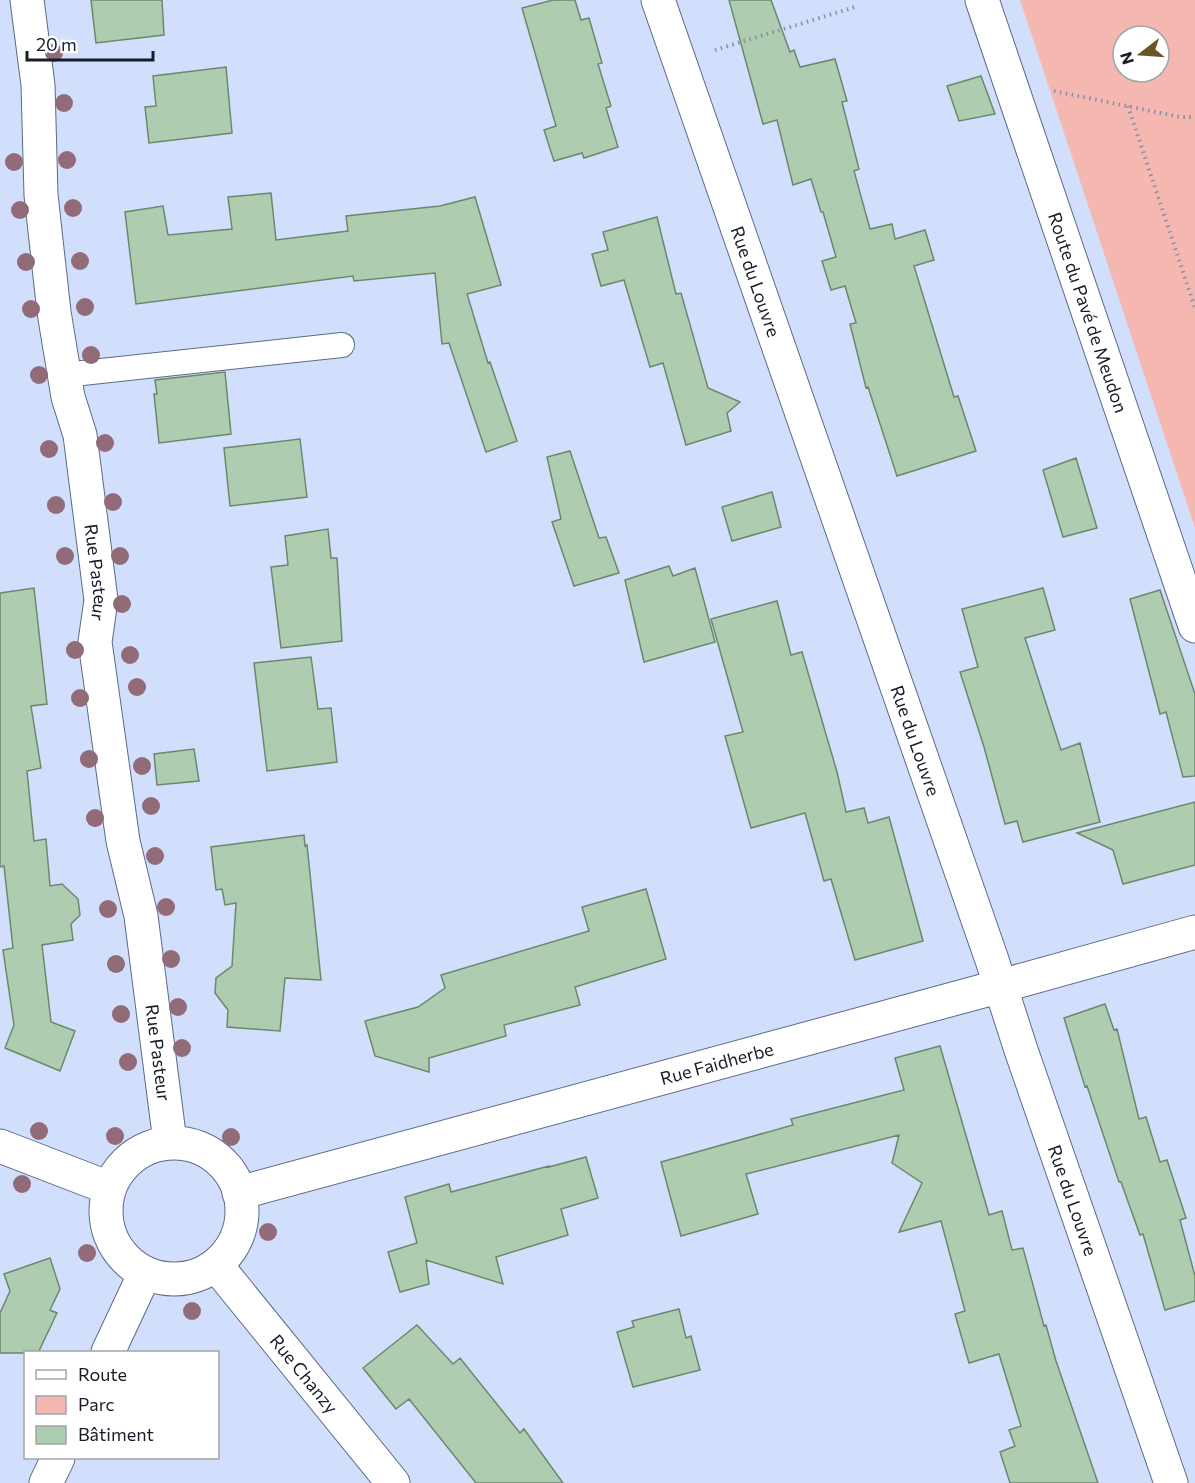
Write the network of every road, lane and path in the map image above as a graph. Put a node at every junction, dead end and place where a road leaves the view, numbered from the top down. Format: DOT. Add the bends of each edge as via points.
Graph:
graph roads {
  1 [pos="27,0"];
  2 [pos="658,0"];
  3 [pos="982,0"];
  4 [pos="855,7"];
  5 [pos="680,63"];
  6 [pos="1014,95"];
  7 [pos="1128,106"];
  8 [pos="1195,117"];
  9 [pos="1195,308"];
  10 [pos="342,345"];
  11 [pos="64,375"];
  12 [pos="1195,626"];
  13 [pos="1195,932"];
  14 [pos="1001,986"];
  15 [pos="170,1142"];
  16 [pos="0,1146"];
  17 [pos="109,1188"];
  18 [pos="239,1193"];
  19 [pos="216,1265"];
  20 [pos="145,1273"];
  21 [pos="109,1351"];
  22 [pos="58,1459"];
  23 [pos="46,1483"];
  24 [pos="393,1483"];
  25 [pos="1171,1483"];
  1 -- 11 [label="street, Rue Pasteur" via="38,85 41,195"];
  2 -- 5 [label="street, Rue du Louvre"];
  3 -- 6 [label="street, Route du Pavé de Meudon"];
  4 -- 5 [label="path"];
  5 -- 14 [label="street, Rue du Louvre"];
  6 -- 7 [label="path" via="1042,88"];
  6 -- 12 [label="street, Route du Pavé de Meudon"];
  7 -- 8 [label="path"];
  7 -- 9 [label="path"];
  10 -- 11 [label="lane"];
  11 -- 15 [label="street, Rue Pasteur" via="80,435 101,600 94,642 123,841 141,916"];
  13 -- 14 [label="street, Rue Faidherbe"];
  14 -- 18 [label="street, Rue Faidherbe"];
  14 -- 25 [label="street, Rue du Louvre"];
  15 -- 17 [label="street" via="133,1155"];
  15 -- 18 [label="street" via="206,1150 221,1161 233,1176"];
  16 -- 17 [label="street"];
  17 -- 20 [label="street" via="107,1227 115,1246"];
  18 -- 19 [label="street" via="239,1232"];
  19 -- 20 [label="street" via="181,1279"];
  19 -- 24 [label="street, Rue Chanzy"];
  20 -- 21 [label="street"];
  22 -- 23 [label="street"];
}
